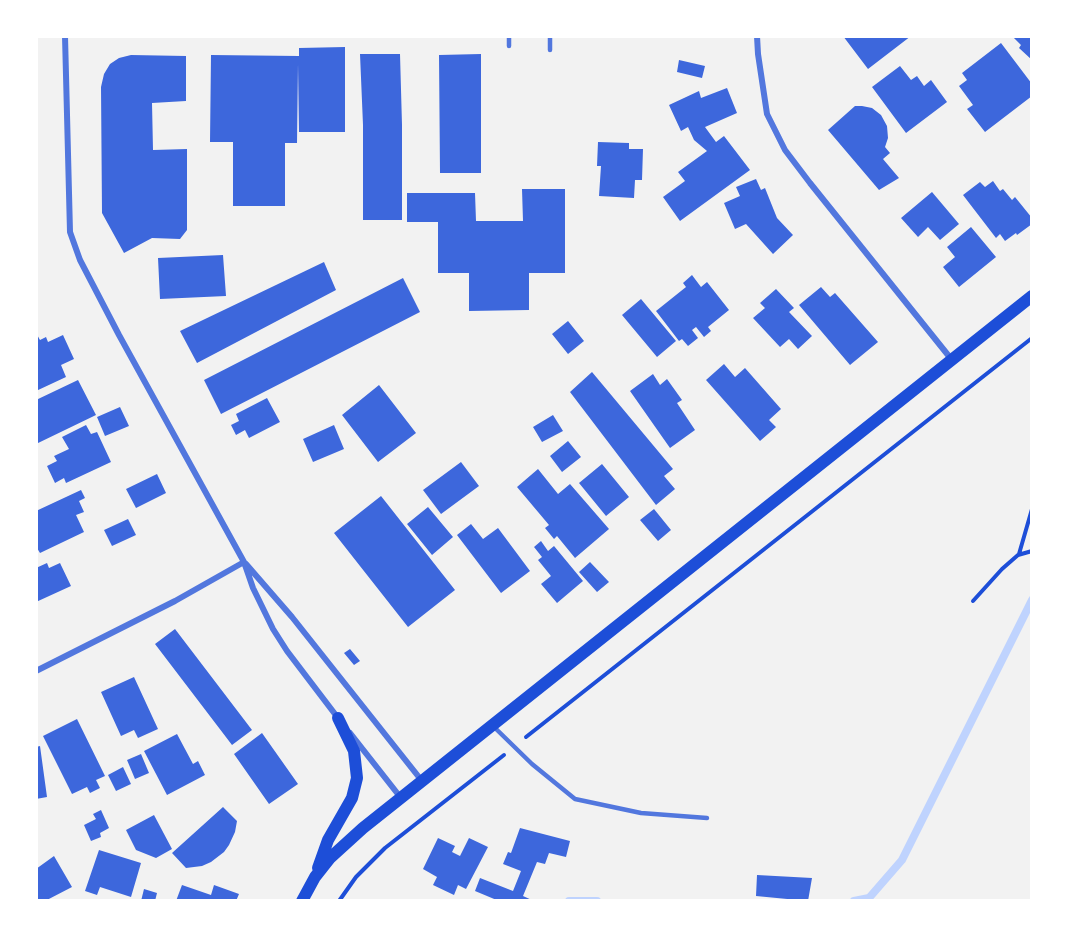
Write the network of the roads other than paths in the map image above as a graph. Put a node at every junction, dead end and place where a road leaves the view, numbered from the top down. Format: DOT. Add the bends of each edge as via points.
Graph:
graph roads {
  1 [pos="65,36"];
  2 [pos="509,36"];
  3 [pos="550,36"];
  4 [pos="757,36"];
  5 [pos="509,46"];
  6 [pos="550,50"];
  7 [pos="1032,296"];
  8 [pos="952,360"];
  9 [pos="244,562"];
  10 [pos="36,671"];
  11 [pos="338,718"];
  12 [pos="493,726"];
  13 [pos="422,781"];
  14 [pos="401,798"];
  15 [pos="707,818"];
  16 [pos="315,877"];
  17 [pos="302,901"];
  1 -- 9 [label="street" via="70,232 80,260"];
  2 -- 5 [label="lane"];
  3 -- 6 [label="lane"];
  4 -- 8 [label="street" via="767,114 785,150"];
  7 -- 8 [label="main road"];
  8 -- 12 [label="main road"];
  9 -- 10 [label="street"];
  9 -- 11 [label="street" via="278,636"];
  9 -- 13 [label="street"];
  11 -- 14 [label="street"];
  11 -- 16 [label="main road" via="354,751 357,778 352,798 328,840"];
  12 -- 13 [label="main road"];
  12 -- 15 [label="lane" via="575,799 640,813"];
  13 -- 14 [label="main road"];
  14 -- 16 [label="main road" via="340,848"];
  16 -- 17 [label="main road"];
}
